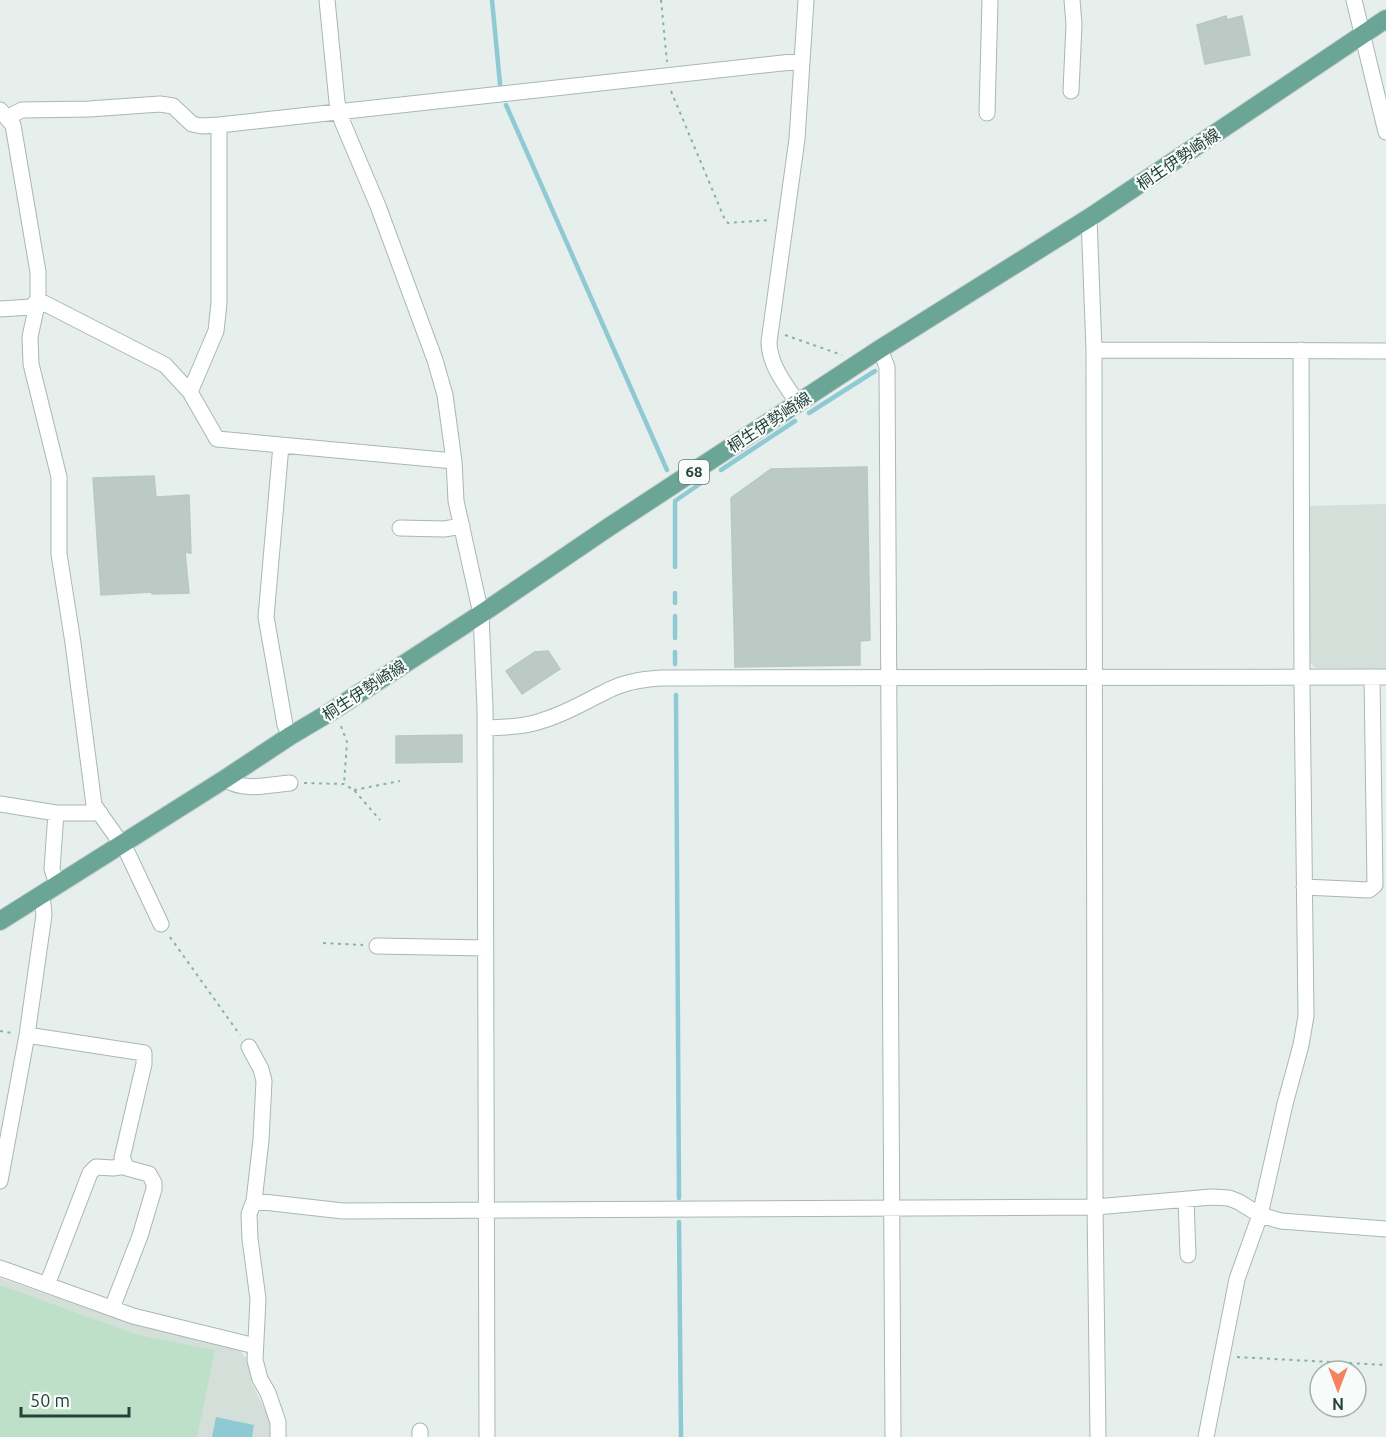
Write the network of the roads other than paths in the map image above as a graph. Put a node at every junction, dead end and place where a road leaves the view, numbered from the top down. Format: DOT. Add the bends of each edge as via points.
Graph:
graph roads {
  1 [pos="327,0"];
  2 [pos="806,0"];
  3 [pos="990,0"];
  4 [pos="1072,0"];
  5 [pos="1354,0"];
  6 [pos="1386,19"];
  7 [pos="1362,35"];
  8 [pos="801,61"];
  9 [pos="1071,91"];
  10 [pos="339,112"];
  11 [pos="987,113"];
  12 [pos="4,114"];
  13 [pos="219,125"];
  14 [pos="1386,132"];
  15 [pos="1089,218"];
  16 [pos="38,300"];
  17 [pos="0,309"];
  18 [pos="880,349"];
  19 [pos="1094,350"];
  20 [pos="1301,350"];
  21 [pos="1386,351"];
  22 [pos="190,392"];
  23 [pos="798,403"];
  24 [pos="281,445"];
  25 [pos="454,461"];
  26 [pos="462,526"];
  27 [pos="400,528"];
  28 [pos="481,614"];
  29 [pos="888,676"];
  30 [pos="1094,677"];
  31 [pos="1379,677"];
  32 [pos="1302,678"];
  33 [pos="485,728"];
  34 [pos="290,736"];
  35 [pos="225,779"];
  36 [pos="290,783"];
  37 [pos="0,804"];
  38 [pos="56,813"];
  39 [pos="100,813"];
  40 [pos="121,844"];
  41 [pos="57,884"];
  42 [pos="1304,887"];
  43 [pos="38,896"];
  44 [pos="0,921"];
  45 [pos="161,924"];
  46 [pos="377,946"];
  47 [pos="485,948"];
  48 [pos="27,1035"];
  49 [pos="249,1047"];
  50 [pos="123,1162"];
  51 [pos="0,1181"];
  52 [pos="1186,1199"];
  53 [pos="254,1201"];
  54 [pos="1095,1207"];
  55 [pos="890,1209"];
  56 [pos="487,1210"];
  57 [pos="1260,1215"];
  58 [pos="1386,1229"];
  59 [pos="1188,1255"];
  60 [pos="0,1268"];
  61 [pos="47,1285"];
  62 [pos="112,1308"];
  63 [pos="255,1346"];
  64 [pos="278,1437"];
  65 [pos="488,1437"];
  66 [pos="893,1437"];
  67 [pos="1098,1437"];
  68 [pos="1206,1437"];
  1 -- 10 [label="street"];
  2 -- 8 [label="street"];
  3 -- 11 [label="street"];
  4 -- 9 [label="street"];
  5 -- 7 [label="street"];
  6 -- 7 [label="main road, 桐生伊勢崎線 / 68"];
  7 -- 14 [label="street"];
  7 -- 15 [label="main road, 桐生伊勢崎線 / 68"];
  8 -- 10 [label="street"];
  8 -- 23 [label="street" via="797,139 770,353"];
  10 -- 13 [label="street"];
  10 -- 25 [label="street" via="442,379"];
  12 -- 13 [label="street" via="160,104 173,106 192,124"];
  12 -- 16 [label="street" via="13,125 38,272"];
  13 -- 22 [label="street" via="216,331"];
  15 -- 18 [label="main road, 桐生伊勢崎線 / 68"];
  15 -- 19 [label="street"];
  16 -- 17 [label="street" via="31,308"];
  16 -- 22 [label="street" via="165,365"];
  16 -- 39 [label="street" via="30,337 31,364 59,477 59,554 94,805"];
  18 -- 23 [label="main road, 桐生伊勢崎線 / 68"];
  18 -- 29 [label="street" via="887,367"];
  19 -- 20 [label="street"];
  19 -- 30 [label="street"];
  20 -- 21 [label="street"];
  20 -- 32 [label="street"];
  22 -- 24 [label="street" via="217,439"];
  23 -- 28 [label="main road, 桐生伊勢崎線 / 68"];
  24 -- 25 [label="street"];
  24 -- 34 [label="street" via="266,617"];
  25 -- 26 [label="street"];
  26 -- 27 [label="street"];
  26 -- 28 [label="street"];
  28 -- 33 [label="street"];
  28 -- 34 [label="main road, 桐生伊勢崎線 / 68"];
  29 -- 30 [label="street"];
  29 -- 33 [label="street" via="643,679 607,691 544,721"];
  29 -- 55 [label="street"];
  30 -- 32 [label="street"];
  30 -- 54 [label="street"];
  31 -- 32 [label="street"];
  31 -- 42 [label="street" via="1375,885 1369,890"];
  32 -- 42 [label="street"];
  33 -- 47 [label="street"];
  34 -- 35 [label="main road, 桐生伊勢崎線 / 68"];
  35 -- 36 [label="street" via="242,787"];
  35 -- 40 [label="main road, 桐生伊勢崎線 / 68"];
  37 -- 38 [label="street"];
  38 -- 39 [label="street"];
  38 -- 41 [label="street" via="52,869"];
  39 -- 40 [label="street"];
  40 -- 41 [label="main road, 桐生伊勢崎線 / 68"];
  40 -- 45 [label="street"];
  41 -- 43 [label="main road, 桐生伊勢崎線 / 68"];
  42 -- 57 [label="street" via="1306,1016"];
  43 -- 44 [label="main road, 桐生伊勢崎線 / 68"];
  43 -- 48 [label="street" via="44,915"];
  46 -- 47 [label="street"];
  47 -- 56 [label="street"];
  48 -- 50 [label="street" via="144,1053"];
  48 -- 51 [label="street"];
  49 -- 53 [label="street" via="264,1081"];
  50 -- 61 [label="street" via="113,1168 96,1167 90,1173"];
  50 -- 62 [label="street" via="149,1174 154,1189"];
  52 -- 54 [label="street"];
  52 -- 57 [label="street" via="1229,1198"];
  52 -- 59 [label="street"];
  53 -- 56 [label="street" via="343,1211"];
  53 -- 63 [label="street" via="249,1214 258,1299"];
  54 -- 55 [label="street"];
  54 -- 67 [label="street"];
  55 -- 56 [label="street"];
  55 -- 66 [label="street"];
  56 -- 65 [label="street"];
  57 -- 58 [label="street" via="1281,1221"];
  57 -- 68 [label="street" via="1238,1279"];
  60 -- 61 [label="street"];
  61 -- 62 [label="street"];
  62 -- 63 [label="street"];
  63 -- 64 [label="street" via="260,1378 278,1422"];
}
